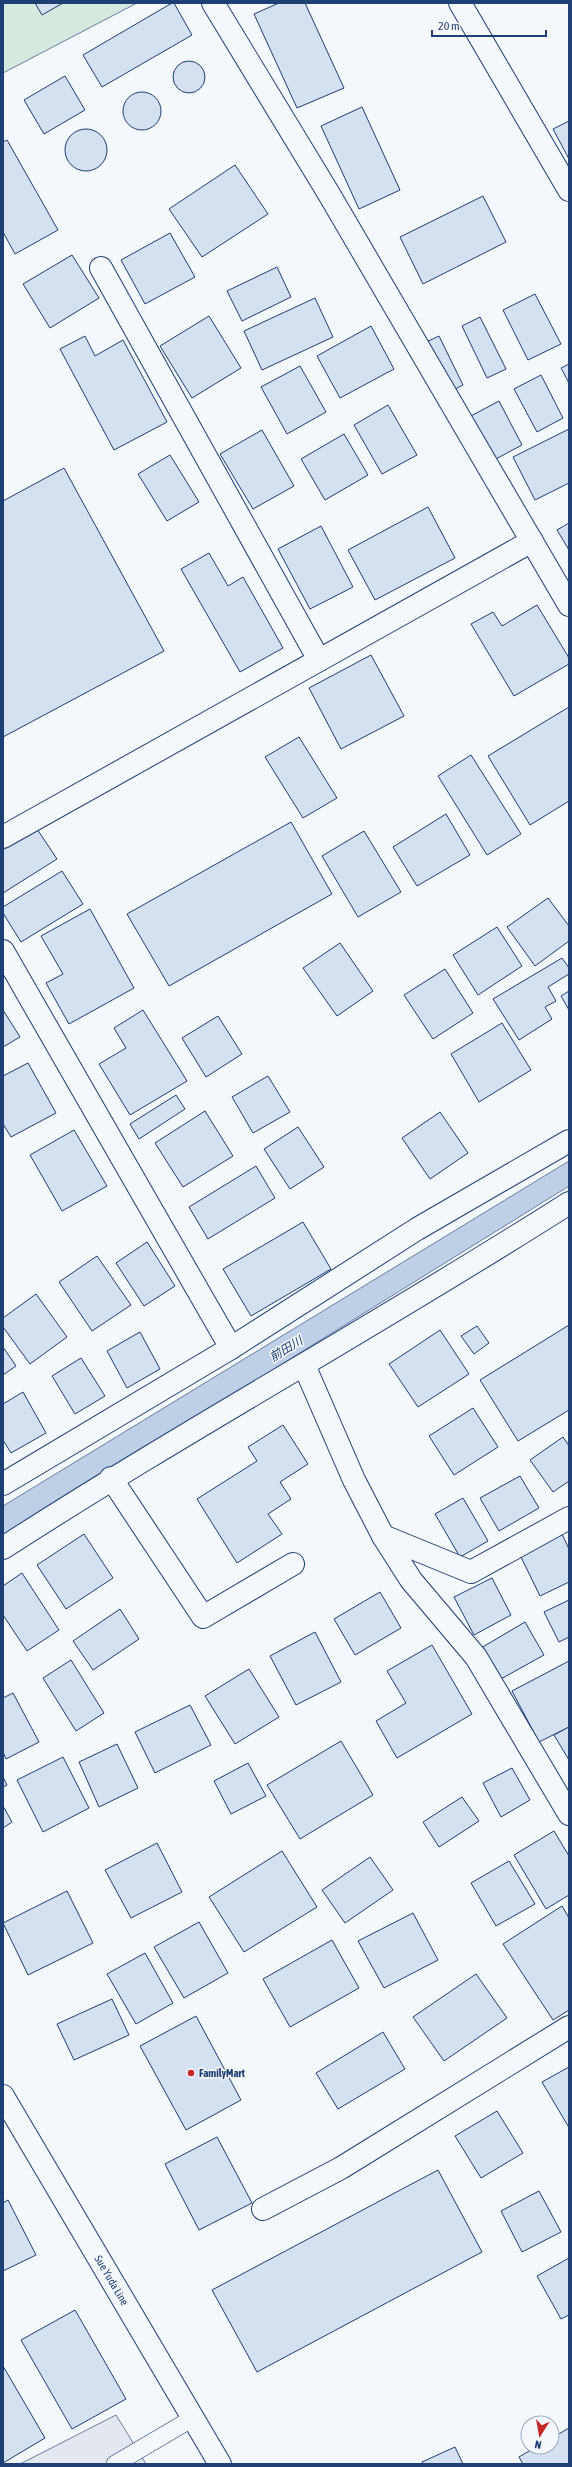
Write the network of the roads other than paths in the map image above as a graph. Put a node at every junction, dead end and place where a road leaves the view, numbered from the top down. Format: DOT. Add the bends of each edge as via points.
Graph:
graph roads {
  1 [pos="212,3"];
  2 [pos="460,3"];
  3 [pos="569,190"];
  4 [pos="101,268"];
  5 [pos="532,541"];
  6 [pos="569,605"];
  7 [pos="319,660"];
  8 [pos="3,837"];
  9 [pos="3,951"];
  10 [pos="569,1141"];
  11 [pos="569,1203"];
  12 [pos="231,1348"];
  13 [pos="304,1365"];
  14 [pos="111,1478"];
  15 [pos="3,1484"];
  16 [pos="569,1518"];
  17 [pos="383,1536"];
  18 [pos="3,1548"];
  19 [pos="293,1564"];
  20 [pos="569,1814"];
  21 [pos="569,2027"];
  22 [pos="3,2096"];
  23 [pos="263,2209"];
  24 [pos="193,2418"];
  25 [pos="115,2464"];
  26 [pos="220,2464"];
  1 -- 5 [label="street" via="329,194"];
  2 -- 3 [label="street"];
  4 -- 7 [label="street"];
  5 -- 6 [label="street"];
  5 -- 7 [label="street"];
  7 -- 8 [label="street"];
  9 -- 12 [label="street"];
  10 -- 12 [label="street" via="417,1229"];
  11 -- 13 [label="street"];
  12 -- 15 [label="street"];
  13 -- 14 [label="street"];
  13 -- 17 [label="street" via="354,1480"];
  14 -- 18 [label="street"];
  14 -- 19 [label="street" via="203,1617"];
  16 -- 17 [label="street" via="471,1572"];
  17 -- 20 [label="street" via="411,1580 476,1657"];
  21 -- 23 [label="street" via="341,2168"];
  22 -- 24 [label="street, Sue Yuda Line"];
  24 -- 25 [label="lane"];
  24 -- 26 [label="street, Sue Yuda Line"];
}
